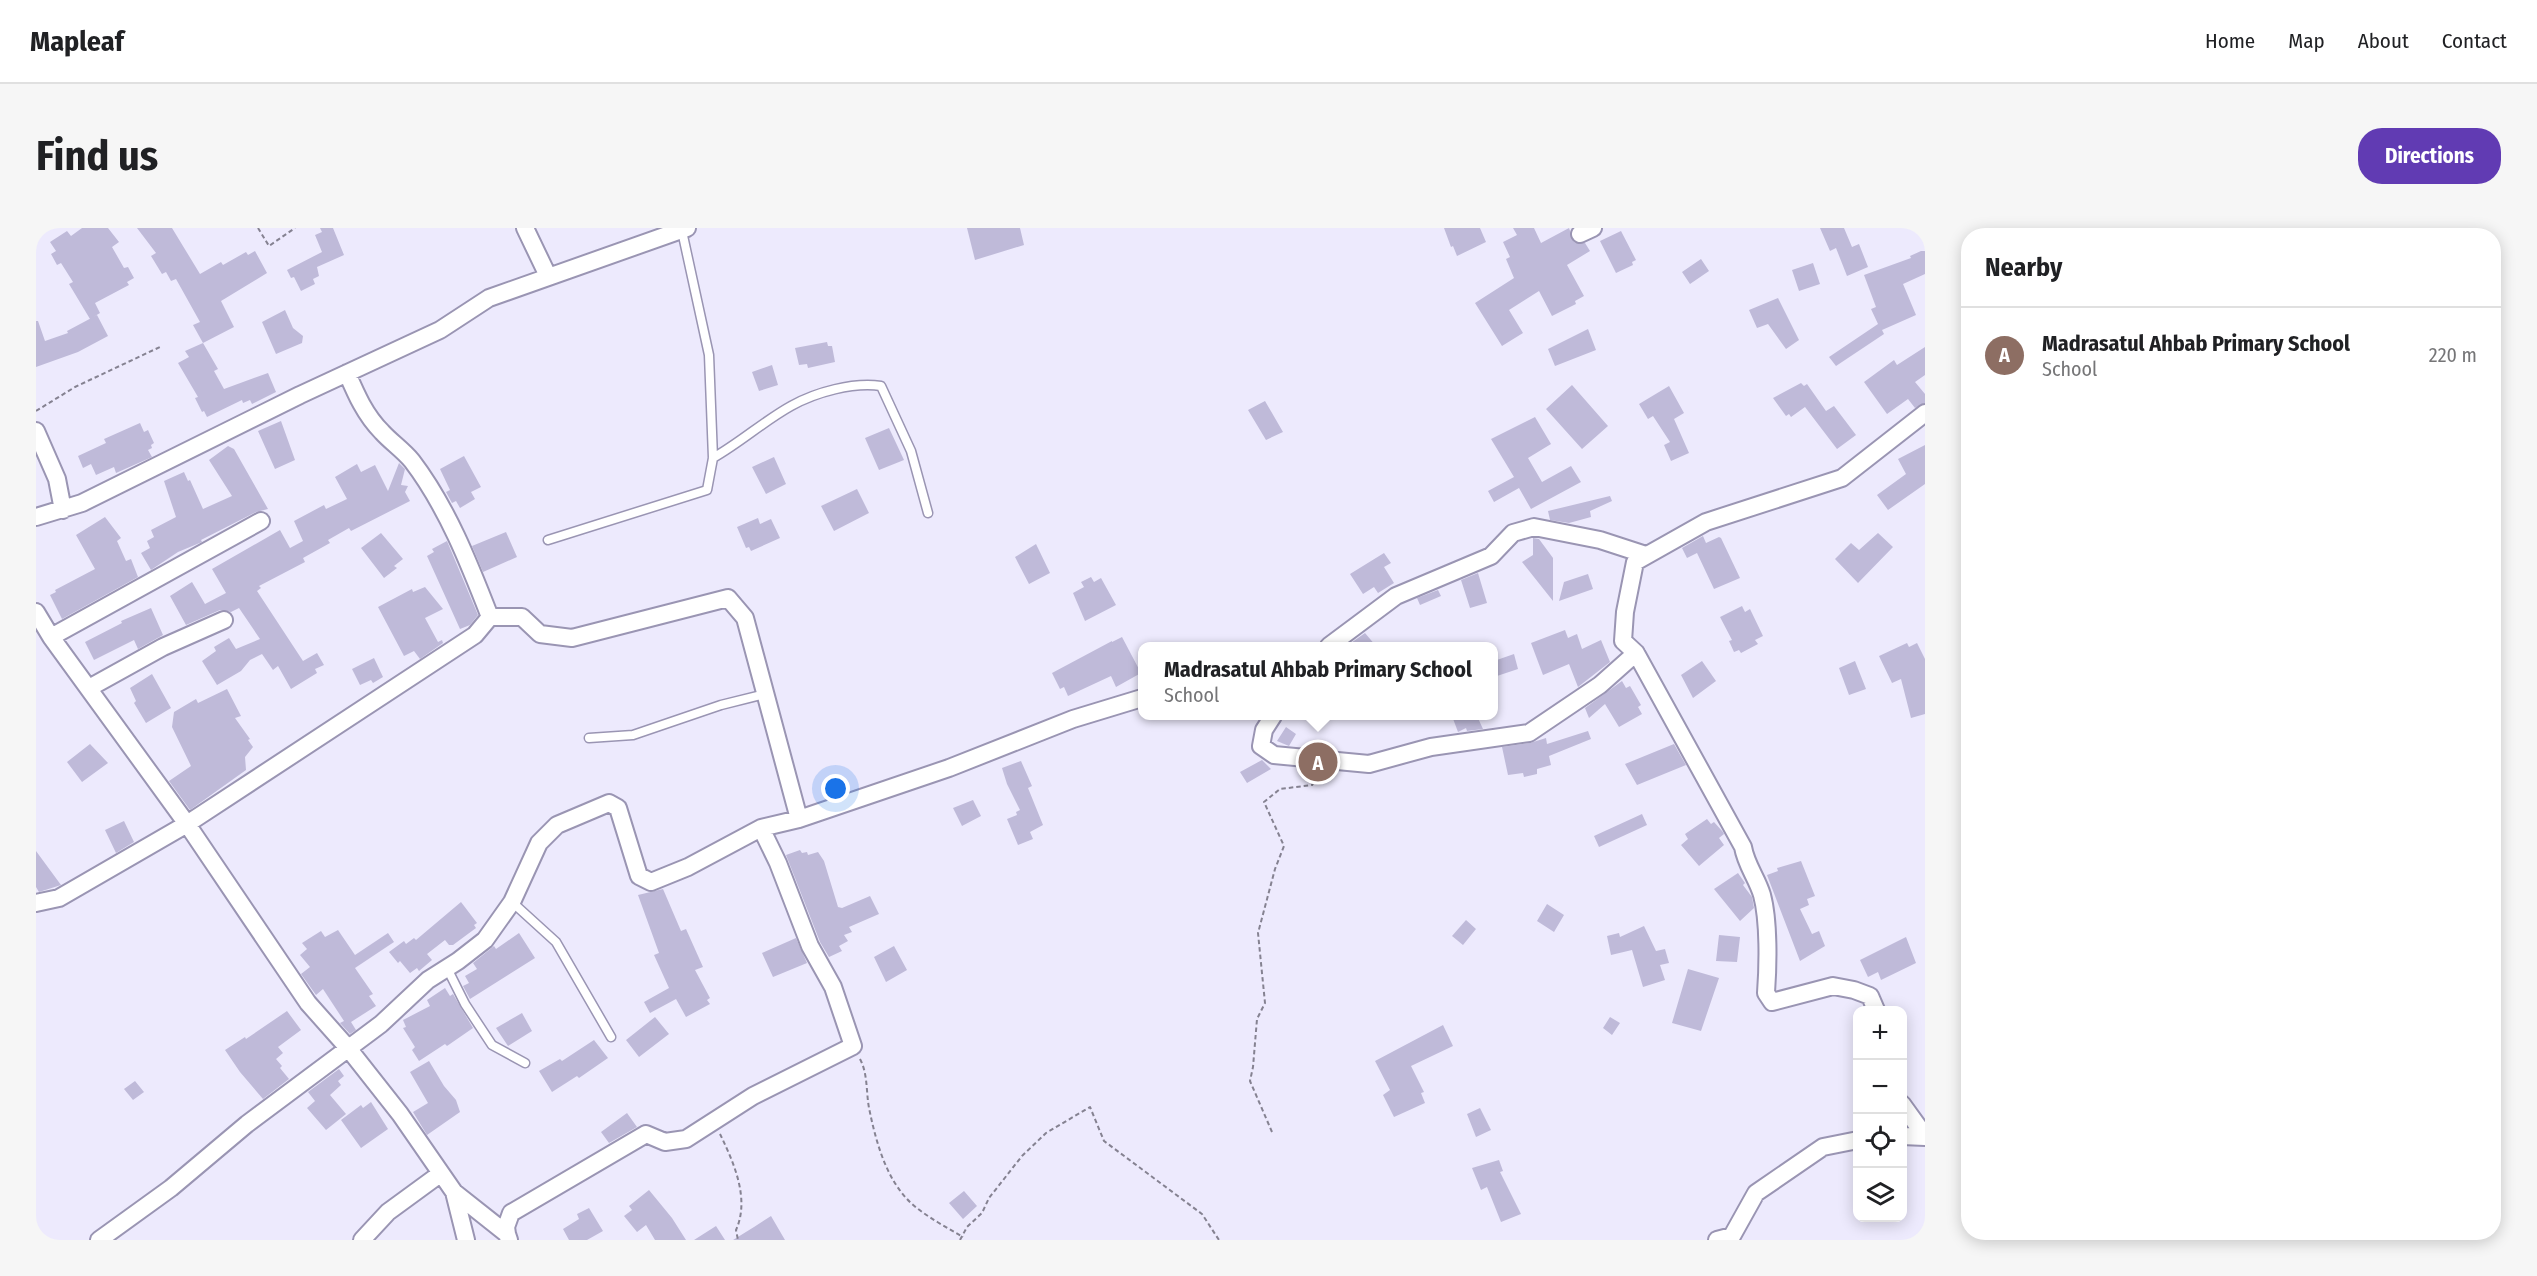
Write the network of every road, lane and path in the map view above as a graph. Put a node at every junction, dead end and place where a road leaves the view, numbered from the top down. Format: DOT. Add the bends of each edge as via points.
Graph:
graph roads {
  1 [pos="258,228"];
  2 [pos="295,228"];
  3 [pos="525,228"];
  4 [pos="684,229"];
  5 [pos="548,276"];
  6 [pos="162,346"];
  7 [pos="348,373"];
  8 [pos="36,411"];
  9 [pos="1925,413"];
  10 [pos="36,431"];
  11 [pos="713,458"];
  12 [pos="63,510"];
  13 [pos="928,513"];
  14 [pos="36,517"];
  15 [pos="261,521"];
  16 [pos="548,540"];
  17 [pos="1646,555"];
  18 [pos="36,612"];
  19 [pos="490,617"];
  20 [pos="224,620"];
  21 [pos="51,637"];
  22 [pos="1334,642"];
  23 [pos="1636,653"];
  24 [pos="89,688"];
  25 [pos="765,694"];
  26 [pos="1138,700"];
  27 [pos="1270,720"];
  28 [pos="589,738"];
  29 [pos="1326,760"];
  30 [pos="799,819"];
  31 [pos="187,824"];
  32 [pos="761,828"];
  33 [pos="512,902"];
  34 [pos="36,903"];
  35 [pos="447,969"];
  36 [pos="1874,1006"];
  37 [pos="611,1037"];
  38 [pos="853,1046"];
  39 [pos="348,1048"];
  40 [pos="525,1063"];
  41 [pos="1907,1111"];
  42 [pos="714,1120"];
  43 [pos="1272,1132"];
  44 [pos="1907,1136"];
  45 [pos="1925,1137"];
  46 [pos="1853,1141"];
  47 [pos="440,1174"];
  48 [pos="454,1192"];
  49 [pos="508,1237"];
  50 [pos="963,1237"];
  51 [pos="99,1240"];
  52 [pos="362,1240"];
  53 [pos="466,1240"];
  54 [pos="738,1240"];
  55 [pos="960,1240"];
  56 [pos="1219,1240"];
  57 [pos="1717,1240"];
  1 -- 2 [label="path" via="269,246"];
  3 -- 5 [label="street"];
  4 -- 5 [label="street"];
  4 -- 11 [label="lane" via="710,355"];
  5 -- 7 [label="street" via="489,298 440,330"];
  6 -- 8 [label="path" via="75,387"];
  7 -- 12 [label="street"];
  7 -- 19 [label="street" via="360,404 411,460 433,495 461,545"];
  9 -- 17 [label="street" via="1842,478 1706,522"];
  10 -- 12 [label="street" via="57,479"];
  11 -- 13 [label="lane" via="792,405 823,393 866,384 881,386 911,451"];
  11 -- 16 [label="lane" via="707,490"];
  12 -- 14 [label="street"];
  15 -- 21 [label="street"];
  17 -- 22 [label="street" via="1600,540 1534,527 1513,533 1491,556 1396,596"];
  17 -- 23 [label="street" via="1635,562 1625,612 1623,641"];
  18 -- 21 [label="street"];
  19 -- 25 [label="street" via="522,617 540,634 572,638 728,598 745,618"];
  19 -- 31 [label="street" via="475,635"];
  20 -- 24 [label="street" via="163,647"];
  21 -- 24 [label="street"];
  23 -- 29 [label="street" via="1600,684 1529,733 1431,747 1369,764"];
  23 -- 36 [label="street" via="1755,876 1766,915 1766,993 1772,1002 1833,986 1870,996"];
  24 -- 31 [label="street"];
  25 -- 28 [label="lane" via="633,735"];
  25 -- 30 [label="street"];
  26 -- 30 [label="street" via="1073,719 950,768"];
  27 -- 29 [label="street" via="1261,746 1274,755"];
  29 -- 43 [label="path" via="1321,775 1311,785 1280,789 1264,802 1284,846 1258,933 1265,1003 1257,1019 1250,1081"];
  30 -- 32 [label="street"];
  31 -- 34 [label="street" via="59,898"];
  31 -- 39 [label="street" via="308,1003"];
  32 -- 33 [label="street" via="651,882 639,876 618,808 609,803 557,825 539,843"];
  32 -- 38 [label="street" via="810,946 833,987"];
  33 -- 35 [label="street" via="485,940"];
  33 -- 37 [label="lane" via="556,942"];
  35 -- 39 [label="street" via="428,980 381,1024"];
  35 -- 40 [label="lane" via="492,1045"];
  38 -- 42 [label="street"];
  38 -- 50 [label="path" via="865,1068 875,1135 892,1178 912,1204"];
  39 -- 47 [label="street" via="400,1114"];
  39 -- 51 [label="street"];
  41 -- 45 [label="street"];
  42 -- 49 [label="street" via="686,1139 665,1142 646,1134 632,1141 511,1214 506,1227"];
  42 -- 54 [label="path" via="730,1154 741,1193 742,1217 735,1230"];
  44 -- 45 [label="street"];
  46 -- 57 [label="street" via="1823,1147 1756,1193 1732,1236"];
  47 -- 48 [label="street"];
  47 -- 52 [label="street" via="388,1212"];
  48 -- 49 [label="street"];
  48 -- 53 [label="street"];
  50 -- 55 [label="path"];
  50 -- 56 [label="path" via="1022,1156 1046,1133 1090,1107 1104,1141 1202,1214"];
}
